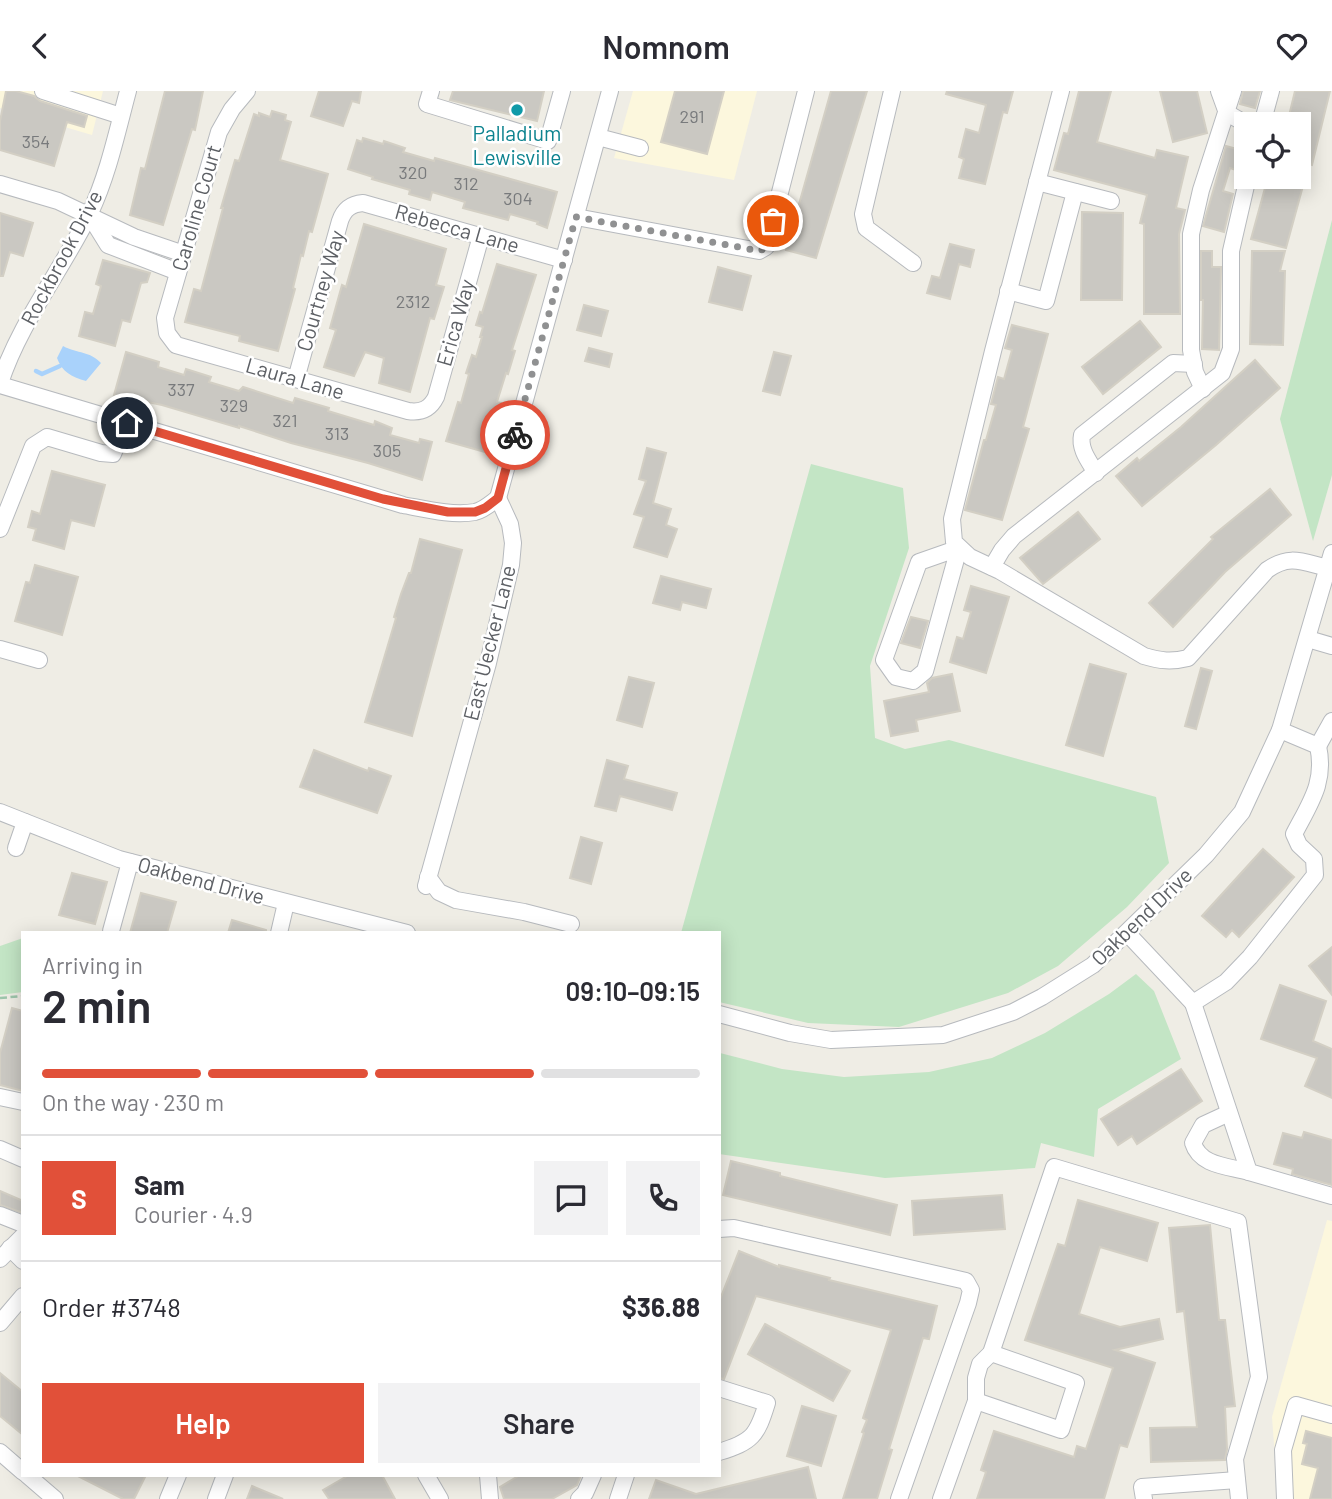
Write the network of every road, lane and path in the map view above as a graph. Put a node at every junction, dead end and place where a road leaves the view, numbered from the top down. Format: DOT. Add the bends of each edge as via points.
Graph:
graph roads {
  1 [pos="43,91"];
  2 [pos="128,91"];
  3 [pos="247,91"];
  4 [pos="431,91"];
  5 [pos="562,91"];
  6 [pos="610,91"];
  7 [pos="806,91"];
  8 [pos="892,91"];
  9 [pos="1061,91"];
  10 [pos="1219,91"];
  11 [pos="1233,91"];
  12 [pos="1271,91"];
  13 [pos="1265,112"];
  14 [pos="1227,113"];
  15 [pos="121,116"];
  16 [pos="1234,117"];
  17 [pos="598,137"];
  18 [pos="640,148"];
  19 [pos="1037,182"];
  20 [pos="0,184"];
  21 [pos="1245,189"];
  22 [pos="1076,192"];
  23 [pos="1111,201"];
  24 [pos="351,206"];
  25 [pos="89,214"];
  26 [pos="576,217"];
  27 [pos="481,236"];
  28 [pos="184,254"];
  29 [pos="564,260"];
  30 [pos="913,263"];
  31 [pos="178,272"];
  32 [pos="1008,291"];
  33 [pos="167,333"];
  34 [pos="1194,364"];
  35 [pos="296,379"];
  36 [pos="0,384"];
  37 [pos="1203,389"];
  38 [pos="428,408"];
  39 [pos="127,423"];
  40 [pos="1096,473"];
  41 [pos="498,498"];
  42 [pos="0,529"];
  43 [pos="958,548"];
  44 [pos="1330,560"];
  45 [pos="992,567"];
  46 [pos="1308,639"];
  47 [pos="1332,646"];
  48 [pos="0,649"];
  49 [pos="38,660"];
  50 [pos="1332,721"];
  51 [pos="1280,730"];
  52 [pos="1318,746"];
  53 [pos="0,813"];
  54 [pos="25,822"];
  55 [pos="16,848"];
  56 [pos="130,862"];
  57 [pos="286,903"];
  58 [pos="571,924"];
  59 [pos="386,930"];
  60 [pos="111,931"];
  61 [pos="279,931"];
  62 [pos="1126,933"];
  63 [pos="21,996"];
  64 [pos="0,998"];
  65 [pos="1193,1003"];
  66 [pos="721,1015"];
  67 [pos="0,1097"];
  68 [pos="21,1102"];
  69 [pos="1229,1113"];
  70 [pos="0,1149"];
  71 [pos="21,1158"];
  72 [pos="1249,1171"];
  73 [pos="1332,1196"];
  74 [pos="0,1215"];
  75 [pos="21,1223"];
  76 [pos="721,1229"];
  77 [pos="21,1238"];
  78 [pos="5,1254"];
  79 [pos="21,1298"];
  80 [pos="0,1323"];
  81 [pos="991,1353"];
  82 [pos="721,1389"];
  83 [pos="975,1401"];
  84 [pos="1332,1415"];
  85 [pos="721,1451"];
  86 [pos="0,1452"];
  87 [pos="21,1470"];
  88 [pos="29,1477"];
  89 [pos="177,1477"];
  90 [pos="224,1477"];
  91 [pos="427,1477"];
  92 [pos="488,1477"];
  93 [pos="592,1477"];
  94 [pos="625,1477"];
  95 [pos="1237,1480"];
  96 [pos="55,1499"];
  97 [pos="168,1499"];
  98 [pos="216,1499"];
  99 [pos="440,1499"];
  100 [pos="491,1499"];
  101 [pos="579,1499"];
  102 [pos="618,1499"];
  103 [pos="899,1499"];
  104 [pos="941,1499"];
  105 [pos="1144,1499"];
  106 [pos="1239,1499"];
  107 [pos="1285,1499"];
  1 -- 15 [label="street"];
  2 -- 15 [label="street, Rockbrook Drive"];
  3 -- 28 [label="street, Caroline Court" via="219,132"];
  4 -- 5 [label="street" via="427,104 548,141"];
  6 -- 17 [label="street"];
  7 -- 26 [label="street" via="766,247 760,251"];
  8 -- 30 [label="street" via="863,214 866,228"];
  9 -- 19 [label="street"];
  10 -- 14 [label="street"];
  11 -- 14 [label="street"];
  12 -- 13 [label="street"];
  14 -- 16 [label="street"];
  14 -- 34 [label="street" via="1191,234"];
  15 -- 25 [label="street, Rockbrook Drive"];
  17 -- 18 [label="street"];
  17 -- 26 [label="street"];
  19 -- 22 [label="street"];
  19 -- 32 [label="street"];
  20 -- 25 [label="street"];
  21 -- 37 [label="street" via="1231,251 1231,349 1222,373"];
  22 -- 23 [label="street"];
  22 -- 32 [label="street" via="1046,301"];
  24 -- 27 [label="street, Rebecca Lane" via="363,203"];
  24 -- 35 [label="street, Courtney Way" via="340,221"];
  25 -- 28 [label="street" via="134,237"];
  25 -- 31 [label="street" via="108,245"];
  25 -- 36 [label="street, Rockbrook Drive" via="17,343"];
  26 -- 29 [label="street"];
  27 -- 29 [label="street, Rebecca Lane"];
  27 -- 38 [label="street, Erica Way" via="436,397"];
  28 -- 31 [label="street, Caroline Court"];
  29 -- 41 [label="street"];
  31 -- 33 [label="street, Caroline Court" via="165,318"];
  32 -- 43 [label="street" via="952,519"];
  33 -- 35 [label="street, Laura Lane" via="176,345"];
  34 -- 37 [label="street"];
  34 -- 40 [label="street" via="1173,363 1082,435 1085,456"];
  35 -- 38 [label="street, Laura Lane" via="408,411"];
  36 -- 39 [label="street"];
  37 -- 40 [label="street"];
  39 -- 41 [label="street" via="403,505 475,512"];
  39 -- 42 [label="street" via="113,454 47,437 33,446"];
  40 -- 45 [label="street" via="1014,536"];
  41 -- 58 [label="street, East Uecker Lane" via="510,524 511,565 427,882 456,900"];
  43 -- 43 [label="street" via="919,562 884,660 896,677 913,681 925,671"];
  43 -- 45 [label="street"];
  44 -- 45 [label="street" via="1285,559 1275,564 1188,658 1174,661 1144,656"];
  44 -- 46 [label="street, Oakbend Drive"];
  46 -- 47 [label="street"];
  46 -- 51 [label="street, Oakbend Drive"];
  48 -- 49 [label="street"];
  50 -- 52 [label="street"];
  51 -- 52 [label="street"];
  51 -- 62 [label="street, Oakbend Drive" via="1242,812 1206,855"];
  52 -- 65 [label="street" via="1320,781 1294,834 1314,859 1315,875 1250,957 1226,982"];
  53 -- 54 [label="street, Oakbend Drive"];
  54 -- 55 [label="street"];
  54 -- 56 [label="street, Oakbend Drive"];
  56 -- 57 [label="street, Oakbend Drive"];
  56 -- 60 [label="street"];
  57 -- 59 [label="street, Oakbend Drive"];
  57 -- 61 [label="street"];
  62 -- 65 [label="street"];
  62 -- 66 [label="street, Oakbend Drive" via="1093,965 1042,997 1013,1012 943,1035 831,1040"];
  63 -- 64 [label="path"];
  65 -- 69 [label="street"];
  67 -- 68 [label="street"];
  69 -- 72 [label="street"];
  69 -- 72 [label="street" via="1203,1125 1193,1143 1196,1153"];
  70 -- 71 [label="street"];
  72 -- 73 [label="street"];
  74 -- 75 [label="street"];
  76 -- 103 [label="street" via="734,1228 966,1281 971,1290 968,1303"];
  77 -- 78 [label="street"];
  79 -- 80 [label="street"];
  81 -- 83 [label="street" via="980,1364"];
  81 -- 83 [label="street" via="1076,1383 1069,1407 1061,1430"];
  81 -- 95 [label="street" via="1054,1167 1238,1222 1259,1377 1234,1459"];
  82 -- 85 [label="street" via="767,1403 754,1436"];
  83 -- 104 [label="street"];
  84 -- 107 [label="street" via="1296,1405 1283,1450"];
  86 -- 87 [label="street"];
  88 -- 96 [label="street"];
  89 -- 97 [label="street"];
  90 -- 98 [label="street"];
  91 -- 99 [label="street"];
  92 -- 100 [label="street"];
  93 -- 101 [label="street"];
  94 -- 102 [label="street"];
  95 -- 105 [label="street" via="1142,1487"];
  95 -- 106 [label="street"];
}
